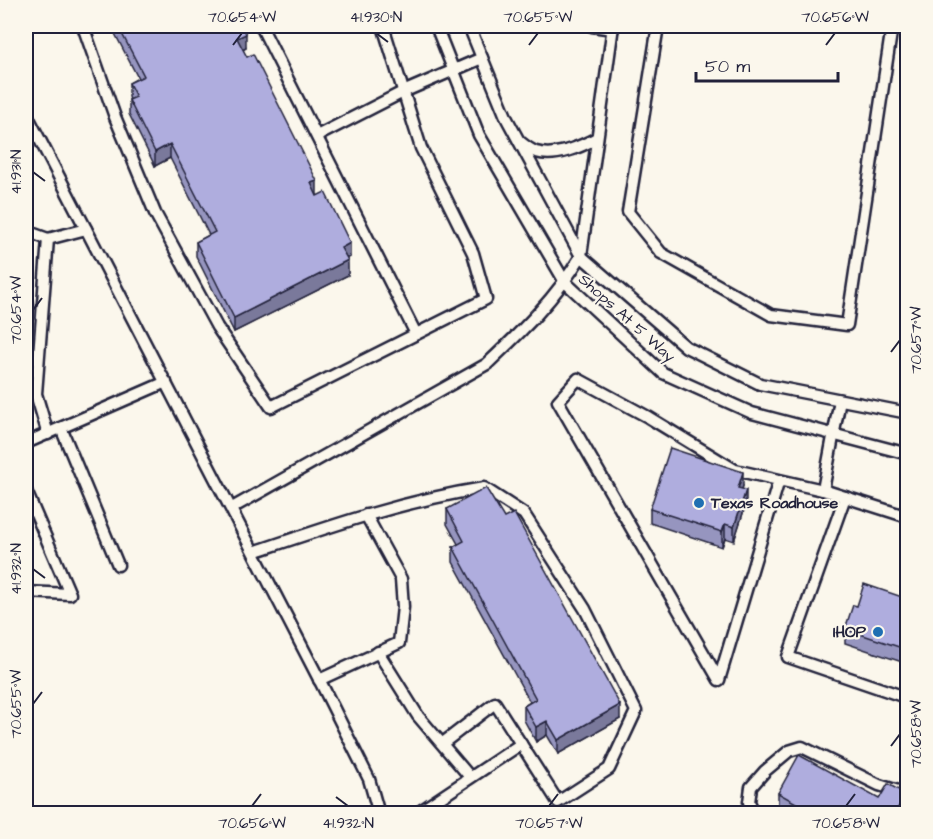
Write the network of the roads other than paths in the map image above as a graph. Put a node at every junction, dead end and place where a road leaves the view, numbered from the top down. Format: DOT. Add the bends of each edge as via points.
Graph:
graph roads {
  1 [pos="83,26"];
  2 [pos="261,26"];
  3 [pos="383,26"];
  4 [pos="436,26"];
  5 [pos="469,26"];
  6 [pos="592,26"];
  7 [pos="658,26"];
  8 [pos="888,26"];
  9 [pos="613,27"];
  10 [pos="482,58"];
  11 [pos="453,70"];
  12 [pos="403,92"];
  13 [pos="26,113"];
  14 [pos="317,136"];
  15 [pos="597,138"];
  16 [pos="519,141"];
  17 [pos="86,229"];
  18 [pos="26,231"];
  19 [pos="48,239"];
  20 [pos="581,256"];
  21 [pos="565,282"];
  22 [pos="416,334"];
  23 [pos="166,382"];
  24 [pos="840,400"];
  25 [pos="908,414"];
  26 [pos="61,428"];
  27 [pos="48,434"];
  28 [pos="832,434"];
  29 [pos="26,443"];
  30 [pos="908,454"];
  31 [pos="779,480"];
  32 [pos="823,490"];
  33 [pos="26,491"];
  34 [pos="845,497"];
  35 [pos="232,508"];
  36 [pos="366,515"];
  37 [pos="908,517"];
  38 [pos="254,552"];
  39 [pos="118,565"];
  40 [pos="26,592"];
  41 [pos="378,652"];
  42 [pos="319,680"];
  43 [pos="908,698"];
  44 [pos="443,743"];
  45 [pos="521,744"];
  46 [pos="471,777"];
  47 [pos="908,795"];
  48 [pos="379,813"];
  49 [pos="416,813"];
  50 [pos="755,813"];
  1 -- 22 [label="lane" via="155,213 217,327 271,407"];
  2 -- 14 [label="lane"];
  3 -- 12 [label="lane"];
  4 -- 11 [label="lane, Shops At 5 Way"];
  5 -- 10 [label="lane, Shops At 5 Way"];
  6 -- 9 [label="lane"];
  7 -- 8 [label="lane" via="628,212 661,253 771,315 847,325 891,33"];
  9 -- 15 [label="lane"];
  10 -- 11 [label="lane"];
  10 -- 16 [label="lane, Shops At 5 Way"];
  11 -- 12 [label="lane"];
  11 -- 21 [label="lane, Shops At 5 Way" via="479,135"];
  12 -- 14 [label="lane"];
  12 -- 22 [label="lane" via="421,148 473,253 486,299"];
  13 -- 17 [label="lane"];
  14 -- 22 [label="lane"];
  15 -- 16 [label="lane" via="576,149 549,153 536,152"];
  15 -- 20 [label="lane"];
  16 -- 20 [label="lane, Shops At 5 Way"];
  17 -- 19 [label="lane"];
  17 -- 23 [label="lane"];
  18 -- 19 [label="lane"];
  19 -- 27 [label="lane" via="36,394"];
  20 -- 21 [label="lane"];
  20 -- 24 [label="lane, Shops At 5 Way" via="686,347 760,384"];
  21 -- 28 [label="lane, Shops At 5 Way" via="663,373 752,413"];
  21 -- 35 [label="lane" via="522,331 486,364"];
  23 -- 26 [label="lane"];
  23 -- 35 [label="lane"];
  24 -- 25 [label="lane, Shops At 5 Way"];
  24 -- 28 [label="lane"];
  26 -- 27 [label="lane"];
  26 -- 39 [label="lane"];
  27 -- 29 [label="lane"];
  28 -- 30 [label="lane, Shops At 5 Way"];
  28 -- 32 [label="lane"];
  31 -- 31 [label="lane" via="735,470 578,379 558,401 719,680"];
  31 -- 32 [label="lane"];
  32 -- 34 [label="lane"];
  33 -- 40 [label="lane" via="70,594"];
  34 -- 37 [label="lane"];
  34 -- 43 [label="lane" via="788,657"];
  35 -- 38 [label="lane"];
  36 -- 38 [label="lane"];
  36 -- 41 [label="lane" via="401,579 399,643"];
  36 -- 45 [label="lane" via="438,495 483,488 524,514 585,609 636,711 609,769 558,802"];
  38 -- 42 [label="lane"];
  41 -- 42 [label="lane"];
  41 -- 44 [label="lane" via="418,716"];
  42 -- 48 [label="lane" via="369,779"];
  44 -- 45 [label="lane" via="495,703"];
  44 -- 46 [label="lane"];
  45 -- 46 [label="lane"];
  46 -- 49 [label="lane"];
  47 -- 50 [label="lane" via="802,747 789,751 751,787 749,802"];
}
